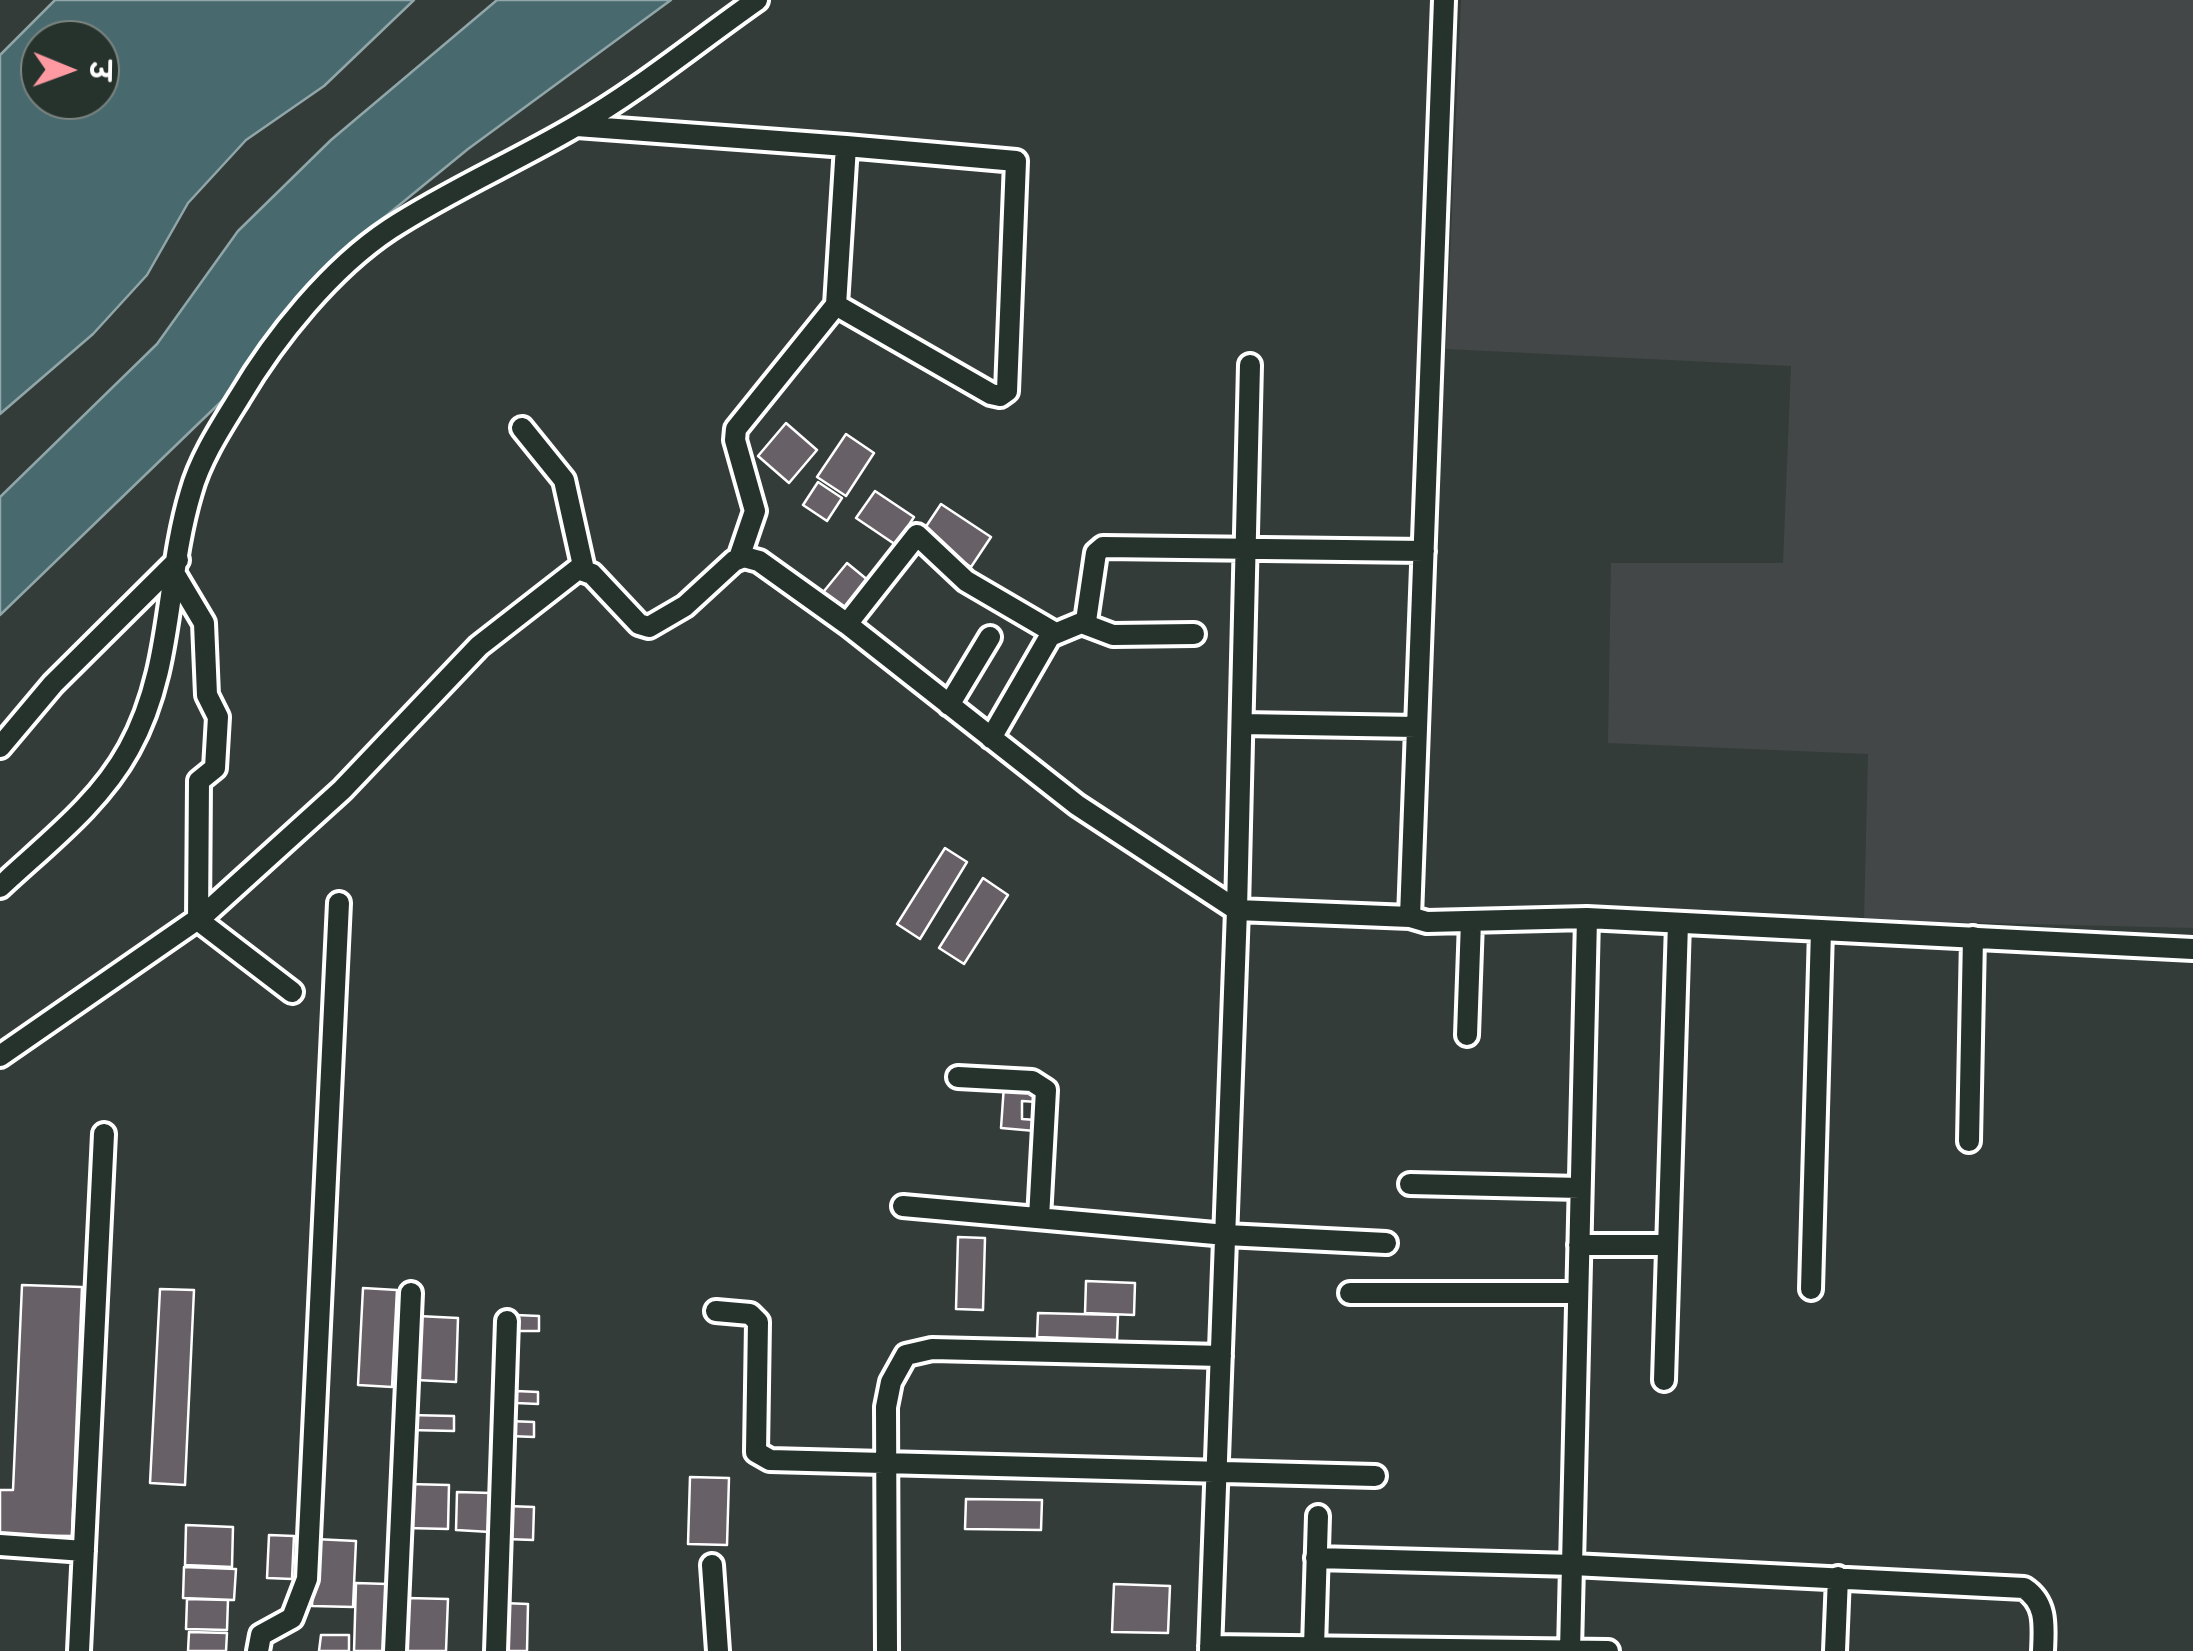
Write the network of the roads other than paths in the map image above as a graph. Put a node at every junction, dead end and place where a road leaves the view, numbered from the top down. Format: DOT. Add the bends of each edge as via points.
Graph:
graph roads {
  1 [pos="756,0"];
  2 [pos="1444,0"];
  3 [pos="736,9"];
  4 [pos="577,126"];
  5 [pos="846,146"];
  6 [pos="836,306"];
  7 [pos="1250,365"];
  8 [pos="522,428"];
  9 [pos="1246,548"];
  10 [pos="1424,551"];
  11 [pos="738,558"];
  12 [pos="177,568"];
  13 [pos="584,570"];
  14 [pos="847,624"];
  15 [pos="1084,624"];
  16 [pos="1055,633"];
  17 [pos="1194,634"];
  18 [pos="990,637"];
  19 [pos="949,705"];
  20 [pos="1242,724"];
  21 [pos="1416,727"];
  22 [pos="991,738"];
  23 [pos="0,746"];
  24 [pos="0,887"];
  25 [pos="340,904"];
  26 [pos="1236,910"];
  27 [pos="1410,917"];
  28 [pos="1588,918"];
  29 [pos="198,920"];
  30 [pos="1470,922"];
  31 [pos="1678,923"];
  32 [pos="1822,930"];
  33 [pos="1974,937"];
  34 [pos="2193,949"];
  35 [pos="292,992"];
  36 [pos="1466,1035"];
  37 [pos="0,1056"];
  38 [pos="958,1077"];
  39 [pos="104,1134"];
  40 [pos="1969,1141"];
  41 [pos="1410,1184"];
  42 [pos="1580,1188"];
  43 [pos="904,1206"];
  44 [pos="1039,1218"];
  45 [pos="1226,1235"];
  46 [pos="1386,1243"];
  47 [pos="1578,1245"];
  48 [pos="1668,1245"];
  49 [pos="1811,1288"];
  50 [pos="411,1293"];
  51 [pos="1350,1293"];
  52 [pos="1578,1293"];
  53 [pos="716,1312"];
  54 [pos="508,1322"];
  55 [pos="1221,1356"];
  56 [pos="1664,1380"];
  57 [pos="886,1466"];
  58 [pos="1216,1472"];
  59 [pos="1375,1476"];
  60 [pos="1318,1516"];
  61 [pos="0,1545"];
  62 [pos="84,1550"];
  63 [pos="1316,1558"];
  64 [pos="712,1565"];
  65 [pos="1573,1565"];
  66 [pos="1838,1578"];
  67 [pos="1314,1647"];
  68 [pos="1210,1648"];
  69 [pos="1570,1650"];
  70 [pos="80,1651"];
  71 [pos="258,1651"];
  72 [pos="395,1651"];
  73 [pos="496,1651"];
  74 [pos="718,1651"];
  75 [pos="887,1651"];
  76 [pos="1608,1651"];
  77 [pos="1835,1651"];
  78 [pos="2043,1651"];
  1 -- 3 [label="street"];
  2 -- 10 [label="street"];
  3 -- 4 [label="street"];
  4 -- 5 [label="street"];
  4 -- 12 [label="street" via="388,231 339,273 260,365 218,434 190,494"];
  5 -- 6 [label="street"];
  5 -- 6 [label="street" via="1016,161 1007,391 990,394"];
  6 -- 11 [label="street" via="736,429 755,511"];
  7 -- 9 [label="street"];
  8 -- 13 [label="street" via="564,480"];
  9 -- 10 [label="street"];
  9 -- 15 [label="street" via="1103,546 1096,553"];
  9 -- 20 [label="street"];
  10 -- 21 [label="street"];
  11 -- 13 [label="street" via="649,628"];
  11 -- 14 [label="street" via="759,561"];
  12 -- 23 [label="street" via="53,684"];
  12 -- 24 [label="street" via="156,680 129,749 101,792"];
  12 -- 29 [label="street" via="204,623 207,694 218,717 215,768 199,782"];
  13 -- 29 [label="street" via="566,574 478,646 342,790"];
  14 -- 16 [label="street" via="917,534 966,581"];
  14 -- 19 [label="street"];
  15 -- 16 [label="street"];
  15 -- 17 [label="street" via="1112,635"];
  16 -- 22 [label="street"];
  18 -- 19 [label="street"];
  19 -- 22 [label="street"];
  20 -- 21 [label="street"];
  20 -- 26 [label="street"];
  21 -- 27 [label="street"];
  22 -- 26 [label="street" via="1090,814"];
  25 -- 71 [label="street" via="306,1579 292,1618 261,1635"];
  26 -- 27 [label="street"];
  26 -- 45 [label="street"];
  27 -- 30 [label="street"];
  28 -- 30 [label="street"];
  28 -- 31 [label="street"];
  28 -- 42 [label="street"];
  29 -- 35 [label="street"];
  29 -- 37 [label="street"];
  30 -- 36 [label="street"];
  31 -- 32 [label="street"];
  31 -- 48 [label="street"];
  32 -- 33 [label="street"];
  32 -- 49 [label="street"];
  33 -- 34 [label="street"];
  33 -- 40 [label="street"];
  38 -- 44 [label="street" via="1032,1081 1046,1090"];
  39 -- 62 [label="street"];
  41 -- 42 [label="street"];
  42 -- 47 [label="street"];
  43 -- 44 [label="street"];
  44 -- 45 [label="street"];
  45 -- 46 [label="street"];
  45 -- 55 [label="street"];
  47 -- 48 [label="street"];
  47 -- 52 [label="street"];
  48 -- 56 [label="street"];
  50 -- 72 [label="street"];
  51 -- 52 [label="street"];
  52 -- 65 [label="street"];
  53 -- 57 [label="street" via="750,1314 758,1322 758,1456"];
  54 -- 73 [label="street"];
  55 -- 57 [label="street" via="918,1350 906,1355 891,1382"];
  55 -- 58 [label="street"];
  57 -- 58 [label="street"];
  57 -- 75 [label="street"];
  58 -- 59 [label="street"];
  58 -- 68 [label="street"];
  60 -- 63 [label="street"];
  61 -- 62 [label="street"];
  62 -- 70 [label="street"];
  63 -- 65 [label="street"];
  63 -- 67 [label="street"];
  64 -- 74 [label="street"];
  65 -- 66 [label="street"];
  65 -- 69 [label="street"];
  66 -- 77 [label="street"];
  66 -- 78 [label="street" via="2024,1588 2042,1609"];
  67 -- 68 [label="street"];
  67 -- 69 [label="street"];
  69 -- 76 [label="street"];
}
